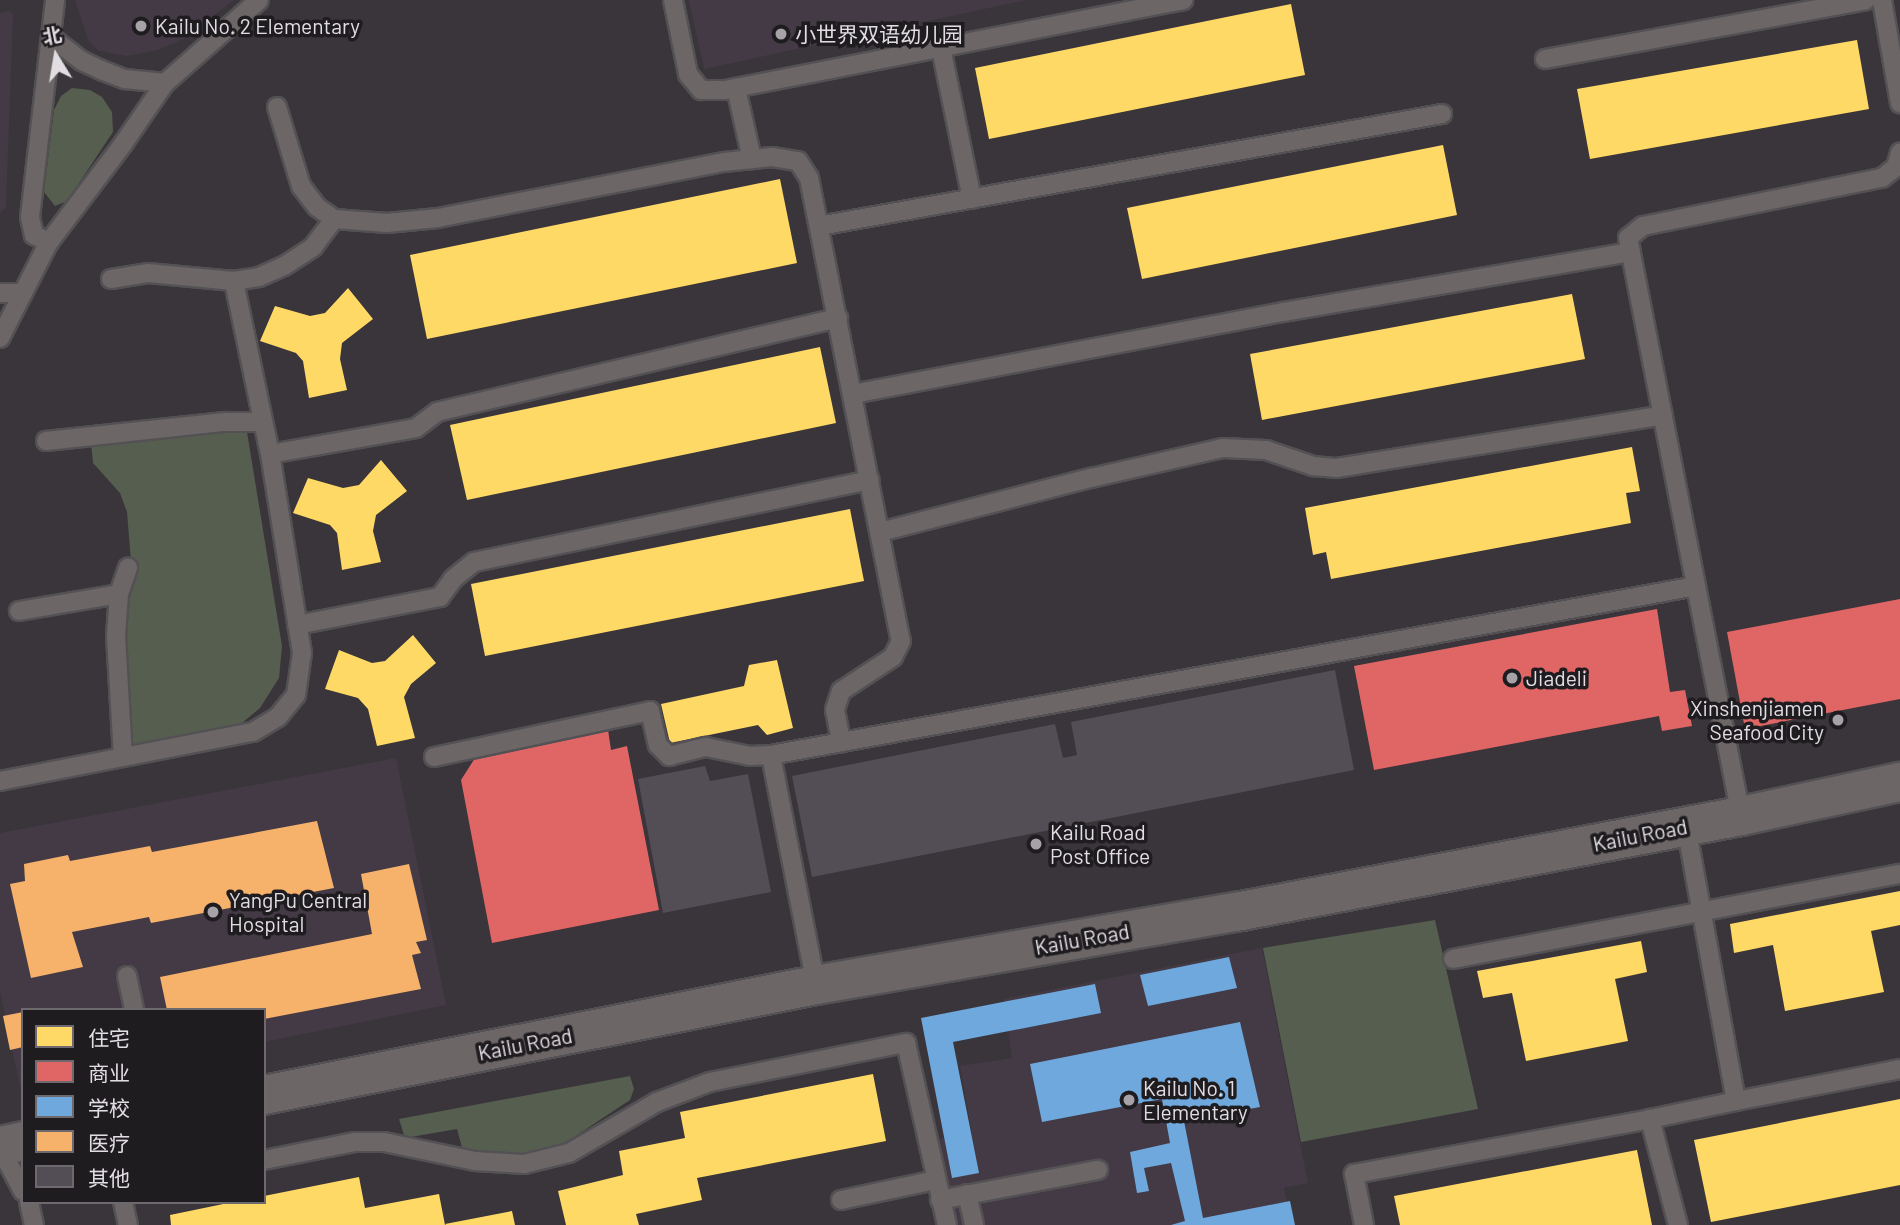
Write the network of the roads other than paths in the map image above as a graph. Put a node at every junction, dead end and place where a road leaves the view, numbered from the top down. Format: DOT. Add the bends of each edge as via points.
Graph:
graph roads {
  1 [pos="55,0"];
  2 [pos="259,0"];
  3 [pos="673,0"];
  4 [pos="1183,0"];
  5 [pos="1866,0"];
  6 [pos="1882,0"];
  7 [pos="51,37"];
  8 [pos="942,48"];
  9 [pos="1545,60"];
  10 [pos="165,83"];
  11 [pos="736,88"];
  12 [pos="1900,103"];
  13 [pos="276,107"];
  14 [pos="1442,114"];
  15 [pos="1900,153"];
  16 [pos="752,159"];
  17 [pos="972,199"];
  18 [pos="334,219"];
  19 [pos="819,226"];
  20 [pos="49,242"];
  21 [pos="1631,252"];
  22 [pos="111,279"];
  23 [pos="234,281"];
  24 [pos="0,293"];
  25 [pos="23,293"];
  26 [pos="838,318"];
  27 [pos="0,338"];
  28 [pos="853,394"];
  29 [pos="1663,415"];
  30 [pos="262,422"];
  31 [pos="46,441"];
  32 [pos="270,454"];
  33 [pos="870,480"];
  34 [pos="880,533"];
  35 [pos="128,568"];
  36 [pos="1696,586"];
  37 [pos="119,594"];
  38 [pos="19,611"];
  39 [pos="298,625"];
  40 [pos="841,742"];
  41 [pos="771,755"];
  42 [pos="124,757"];
  43 [pos="434,757"];
  44 [pos="0,780"];
  45 [pos="1900,782"];
  46 [pos="1741,816"];
  47 [pos="1686,827"];
  48 [pos="1900,874"];
  49 [pos="1703,912"];
  50 [pos="1453,959"];
  51 [pos="127,976"];
  52 [pos="816,985"];
  53 [pos="134,1008"];
  54 [pos="1900,1069"];
  55 [pos="266,1095"];
  56 [pos="1736,1101"];
  57 [pos="1650,1119"];
  58 [pos="21,1142"];
  59 [pos="0,1147"];
  60 [pos="266,1160"];
  61 [pos="1098,1170"];
  62 [pos="936,1180"];
  63 [pos="21,1184"];
  64 [pos="967,1194"];
  65 [pos="841,1200"];
  66 [pos="940,1200"];
  67 [pos="31,1204"];
  68 [pos="123,1204"];
  69 [pos="34,1225"];
  70 [pos="128,1225"];
  71 [pos="947,1225"];
  72 [pos="974,1225"];
  73 [pos="1364,1225"];
  74 [pos="1678,1225"];
  1 -- 7 [label="lane"];
  2 -- 10 [label="lane"];
  3 -- 11 [label="lane" via="688,74 701,90"];
  4 -- 8 [label="lane"];
  5 -- 9 [label="lane"];
  6 -- 12 [label="lane"];
  7 -- 10 [label="lane" via="101,70 125,79"];
  7 -- 20 [label="lane" via="30,217 34,235"];
  8 -- 11 [label="lane"];
  8 -- 17 [label="lane"];
  10 -- 20 [label="lane"];
  11 -- 16 [label="lane"];
  13 -- 18 [label="lane" via="302,186 317,207"];
  14 -- 17 [label="lane"];
  15 -- 21 [label="lane" via="1896,167 1882,178 1643,226 1628,238"];
  16 -- 18 [label="lane" via="438,218 387,223"];
  16 -- 19 [label="lane" via="798,161 809,178"];
  17 -- 19 [label="lane"];
  18 -- 23 [label="lane" via="313,247 284,267"];
  19 -- 26 [label="lane"];
  20 -- 25 [label="lane"];
  21 -- 28 [label="lane"];
  21 -- 29 [label="lane"];
  22 -- 23 [label="lane" via="148,273"];
  23 -- 30 [label="lane"];
  24 -- 25 [label="lane"];
  25 -- 27 [label="lane"];
  26 -- 28 [label="lane"];
  26 -- 32 [label="lane" via="437,412 416,428"];
  28 -- 33 [label="lane"];
  29 -- 34 [label="lane" via="1337,468 1313,466 1266,450 1223,448"];
  29 -- 36 [label="lane"];
  30 -- 31 [label="lane"];
  30 -- 32 [label="lane"];
  32 -- 39 [label="lane"];
  33 -- 34 [label="lane"];
  33 -- 39 [label="lane" via="474,562 440,597"];
  34 -- 40 [label="lane" via="901,641 893,657 841,691 835,710"];
  35 -- 37 [label="lane"];
  36 -- 40 [label="lane"];
  36 -- 46 [label="lane"];
  37 -- 38 [label="lane"];
  37 -- 42 [label="lane" via="116,636"];
  39 -- 42 [label="lane" via="302,653 296,695 278,718 253,732"];
  40 -- 41 [label="lane"];
  41 -- 43 [label="lane" via="750,756 706,747 668,756 658,745 650,711"];
  41 -- 52 [label="lane"];
  42 -- 44 [label="lane"];
  45 -- 46 [label="street, Kailu Road"];
  46 -- 47 [label="street, Kailu Road"];
  47 -- 49 [label="lane"];
  47 -- 52 [label="street, Kailu Road"];
  48 -- 49 [label="lane"];
  49 -- 50 [label="lane"];
  49 -- 56 [label="lane"];
  51 -- 53 [label="lane"];
  52 -- 55 [label="street, Kailu Road"];
  54 -- 56 [label="lane"];
  56 -- 57 [label="lane"];
  57 -- 73 [label="lane" via="1354,1174"];
  57 -- 74 [label="lane"];
  58 -- 59 [label="street"];
  59 -- 63 [label="lane"];
  60 -- 62 [label="lane" via="355,1142 384,1142 475,1161 524,1164 569,1153 657,1102 710,1082 906,1043"];
  61 -- 64 [label="lane"];
  62 -- 65 [label="lane"];
  62 -- 66 [label="lane"];
  64 -- 66 [label="lane"];
  64 -- 72 [label="lane"];
  66 -- 71 [label="lane"];
  67 -- 69 [label="lane"];
  68 -- 70 [label="lane"];
}
